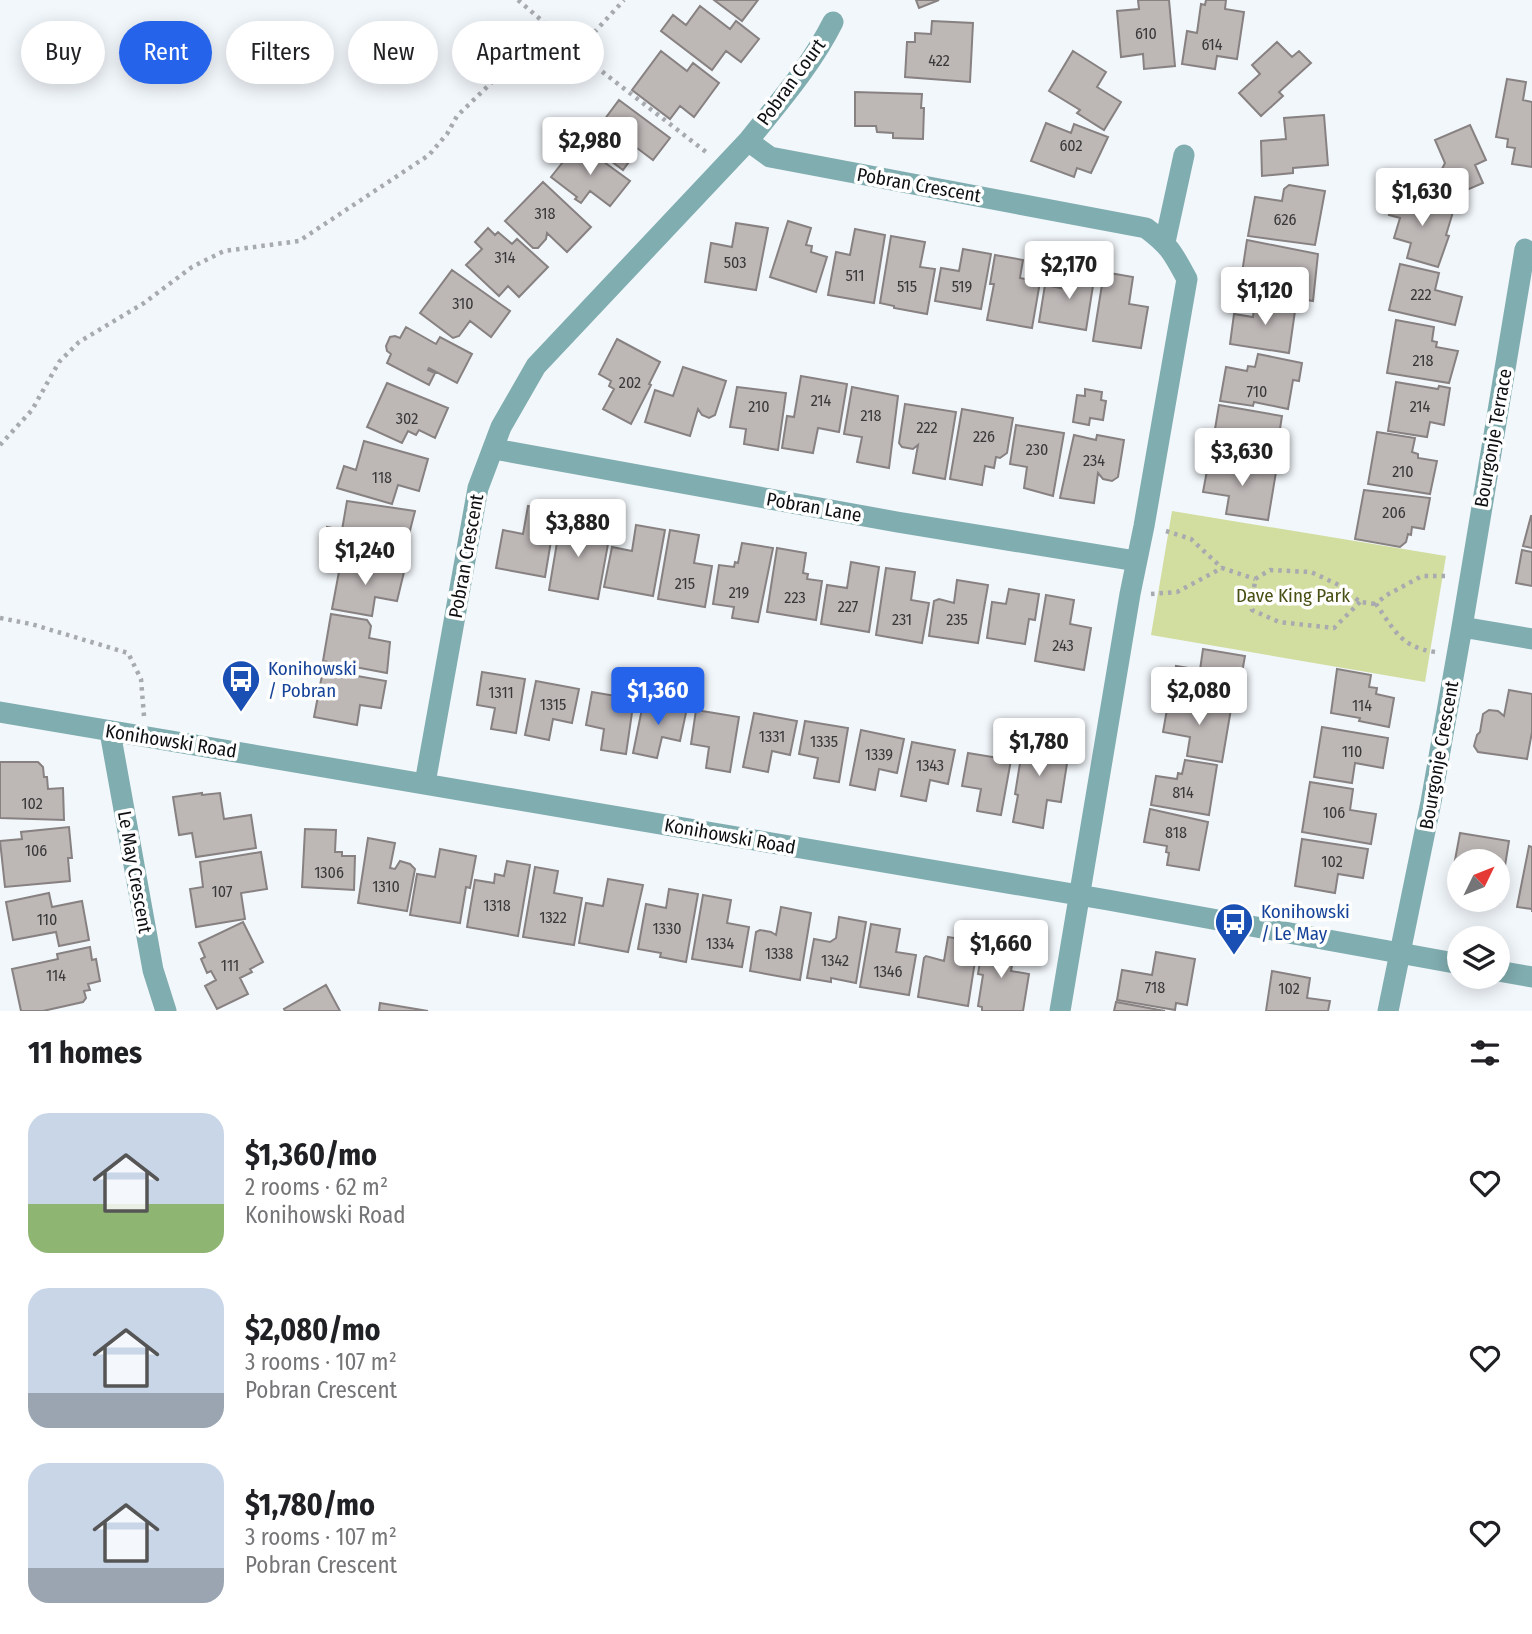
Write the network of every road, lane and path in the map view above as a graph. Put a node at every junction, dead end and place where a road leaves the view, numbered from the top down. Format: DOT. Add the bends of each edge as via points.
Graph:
graph roads {
  1 [pos="518,0"];
  2 [pos="624,0"];
  3 [pos="543,21"];
  4 [pos="604,22"];
  5 [pos="832,22"];
  6 [pos="604,72"];
  7 [pos="490,84"];
  8 [pos="748,141"];
  9 [pos="1184,155"];
  10 [pos="724,166"];
  11 [pos="1165,242"];
  12 [pos="1525,250"];
  13 [pos="0,445"];
  14 [pos="494,449"];
  15 [pos="1144,526"];
  16 [pos="1136,561"];
  17 [pos="1223,568"];
  18 [pos="1255,579"];
  19 [pos="1469,582"];
  20 [pos="1130,594"];
  21 [pos="1360,602"];
  22 [pos="1376,604"];
  23 [pos="0,618"];
  24 [pos="1462,627"];
  25 [pos="1532,639"];
  26 [pos="1456,656"];
  27 [pos="0,712"];
  28 [pos="110,732"];
  29 [pos="145,737"];
  30 [pos="425,783"];
  31 [pos="1080,896"];
  32 [pos="1400,953"];
  33 [pos="1447,962"];
  34 [pos="1510,973"];
  35 [pos="1532,977"];
  36 [pos="166,1011"];
  37 [pos="1060,1011"];
  38 [pos="1388,1011"];
  1 -- 3 [label="path"];
  2 -- 4 [label="path"];
  5 -- 8 [label="street, Pobran Court" via="802,74"];
  6 -- 10 [label="path"];
  7 -- 13 [label="path" via="457,116 429,155 299,241 224,251 79,342 59,362 33,410"];
  8 -- 10 [label="street, Pobran Crescent"];
  8 -- 11 [label="street, Pobran Crescent" via="770,157 1118,221 1146,228"];
  9 -- 11 [label="street"];
  10 -- 14 [label="street, Pobran Crescent" via="536,366 501,427"];
  11 -- 15 [label="street, Pobran Crescent" via="1187,279"];
  12 -- 19 [label="street, Bourgonje Terrace"];
  14 -- 16 [label="street, Pobran Lane"];
  14 -- 30 [label="street, Pobran Crescent" via="478,488"];
  15 -- 16 [label="street, Pobran Crescent"];
  15 -- 17 [label="path" via="1191,539"];
  16 -- 20 [label="street, Pobran Crescent"];
  17 -- 18 [label="path"];
  17 -- 20 [label="path" via="1177,592"];
  18 -- 21 [label="path" via="1270,570 1311,572 1341,586"];
  18 -- 21 [label="path" via="1252,610 1279,622 1335,628"];
  19 -- 22 [label="path" via="1422,576"];
  19 -- 24 [label="street, Bourgonje Terrace"];
  20 -- 31 [label="street, Pobran Crescent"];
  21 -- 22 [label="path"];
  22 -- 26 [label="path" via="1415,649"];
  23 -- 29 [label="path" via="128,653 141,679"];
  24 -- 25 [label="street"];
  24 -- 26 [label="street, Bourgonje Crescent"];
  26 -- 32 [label="street, Bourgonje Crescent"];
  27 -- 28 [label="street, Konihowski Road"];
  28 -- 29 [label="street, Konihowski Road"];
  28 -- 36 [label="street, Le May Crescent" via="153,970"];
  29 -- 30 [label="street, Konihowski Road"];
  30 -- 31 [label="street, Konihowski Road"];
  31 -- 32 [label="street, Konihowski Road"];
  31 -- 37 [label="street"];
  32 -- 33 [label="street, Konihowski Road"];
  32 -- 38 [label="street, Bourgonje Crescent"];
  34 -- 35 [label="street"];
}
